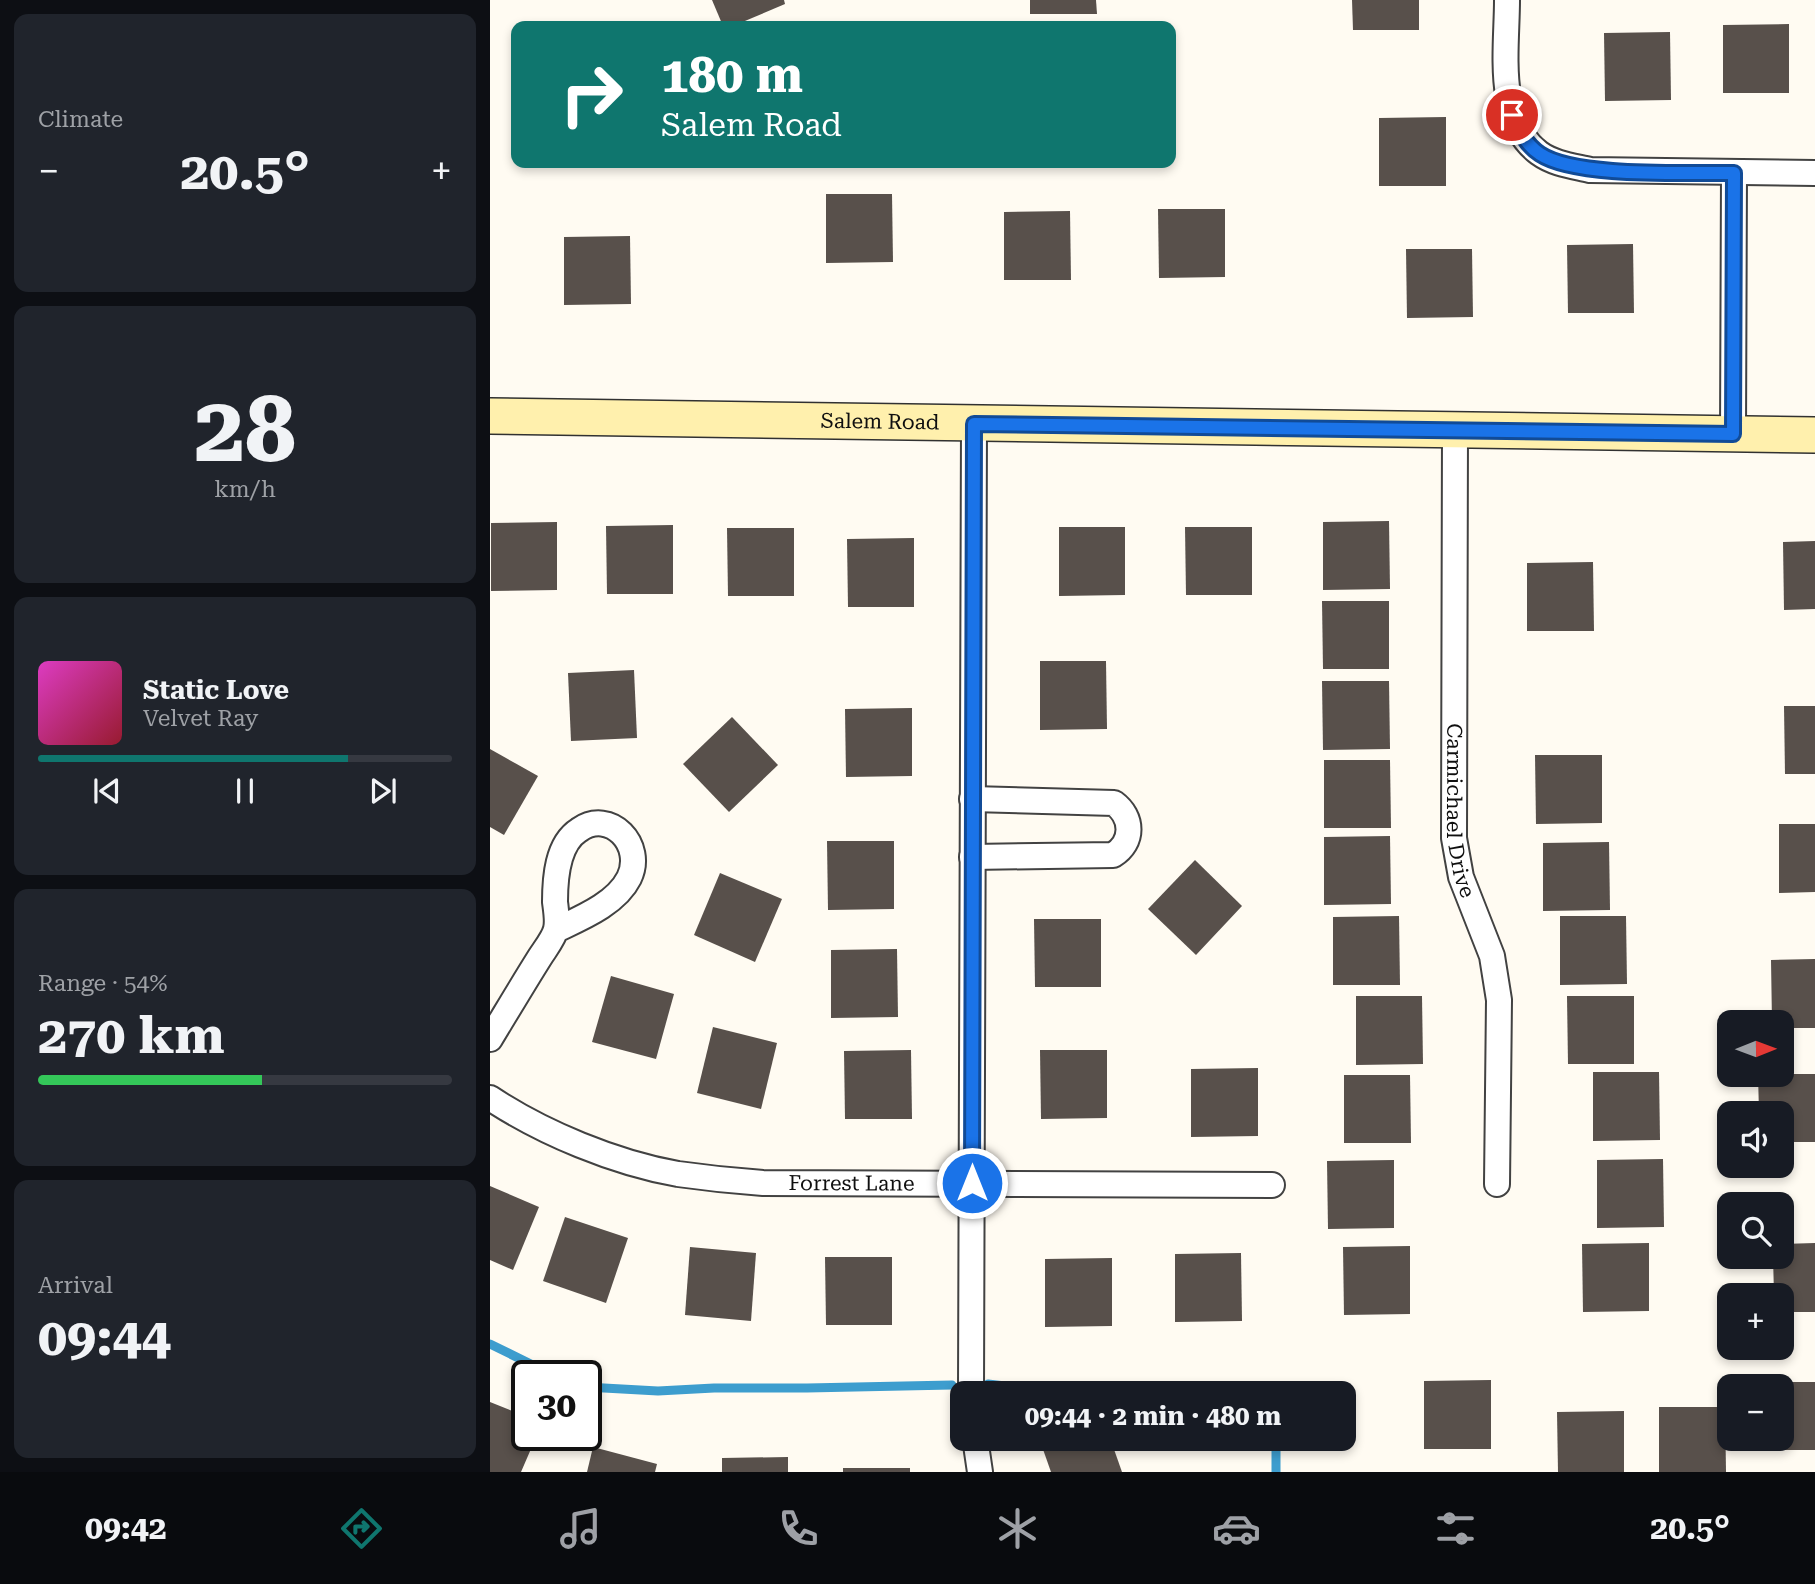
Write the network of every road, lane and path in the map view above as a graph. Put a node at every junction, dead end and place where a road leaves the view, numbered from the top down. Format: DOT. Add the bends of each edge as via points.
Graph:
graph roads {
  1 [pos="1507,0"];
  2 [pos="1734,173"];
  3 [pos="1815,173"];
  4 [pos="490,416"];
  5 [pos="974,424"];
  6 [pos="1455,432"];
  7 [pos="1733,434"];
  8 [pos="1815,435"];
  9 [pos="972,799"];
  10 [pos="972,857"];
  11 [pos="556,930"];
  12 [pos="490,1039"];
  13 [pos="490,1098"];
  14 [pos="972,1183"];
  15 [pos="1497,1184"];
  16 [pos="1272,1185"];
  17 [pos="971,1381"];
  18 [pos="977,1451"];
  19 [pos="980,1472"];
  1 -- 2 [label="street" via="1506,77 1512,115 1524,138 1540,154 1590,170"];
  2 -- 3 [label="street"];
  2 -- 7 [label="street"];
  4 -- 5 [label="main road, Salem Road"];
  5 -- 6 [label="main road, Salem Road"];
  5 -- 9 [label="street"];
  6 -- 7 [label="main road, Salem Road"];
  6 -- 15 [label="street, Carmichael Drive" via="1454,838 1461,877 1492,956 1499,1000"];
  7 -- 8 [label="main road, Salem Road"];
  9 -- 10 [label="street"];
  9 -- 10 [label="street" via="1114,803 1127,816 1129,829 1128,841 1113,855"];
  10 -- 14 [label="street"];
  11 -- 12 [label="street"];
  13 -- 14 [label="street, Forrest Lane" via="577,1143 676,1173 763,1183"];
  14 -- 16 [label="street, Forrest Lane"];
  14 -- 17 [label="street"];
  18 -- 19 [label="street"];
}
